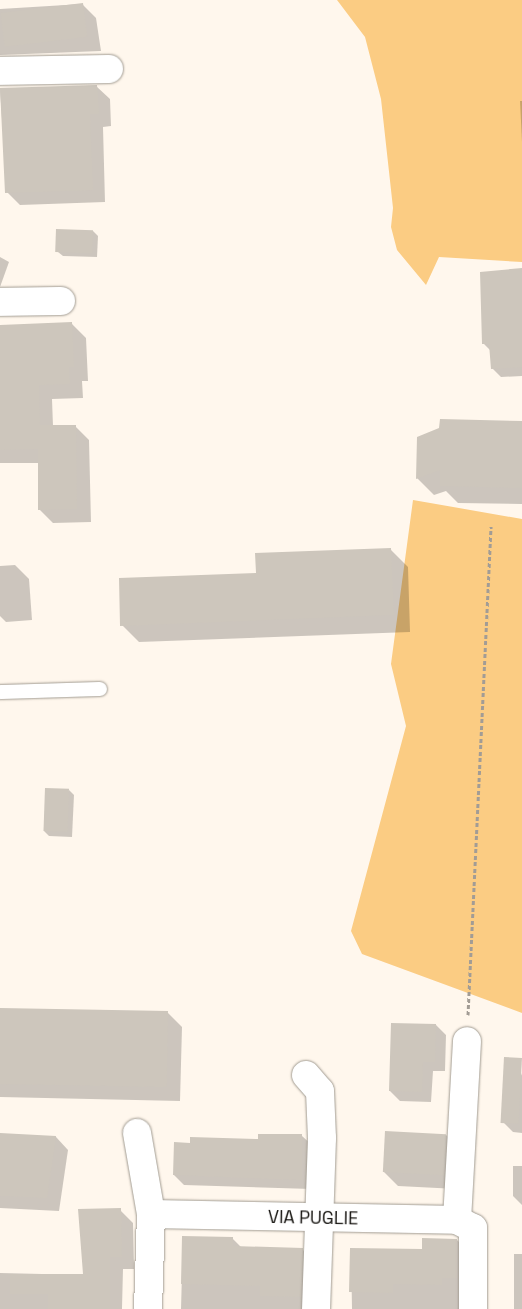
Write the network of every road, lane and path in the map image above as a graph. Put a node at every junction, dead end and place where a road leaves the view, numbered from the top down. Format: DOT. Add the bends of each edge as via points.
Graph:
graph roads {
  1 [pos="109,69"];
  2 [pos="0,71"];
  3 [pos="60,301"];
  4 [pos="0,302"];
  5 [pos="491,527"];
  6 [pos="100,689"];
  7 [pos="0,692"];
  8 [pos="467,1041"];
  9 [pos="306,1074"];
  10 [pos="137,1133"];
  11 [pos="151,1214"];
  12 [pos="317,1219"];
  13 [pos="457,1220"];
  14 [pos="148,1309"];
  15 [pos="316,1309"];
  16 [pos="473,1309"];
  1 -- 2 [label="street"];
  3 -- 4 [label="street"];
  5 -- 8 [label="path"];
  6 -- 7 [label="lane"];
  8 -- 13 [label="street"];
  9 -- 12 [label="street" via="320,1091"];
  10 -- 11 [label="street"];
  11 -- 12 [label="street, VIA PUGLIE"];
  11 -- 14 [label="street"];
  12 -- 13 [label="street, VIA PUGLIE"];
  12 -- 15 [label="street"];
  13 -- 16 [label="street" via="473,1228"];
}
